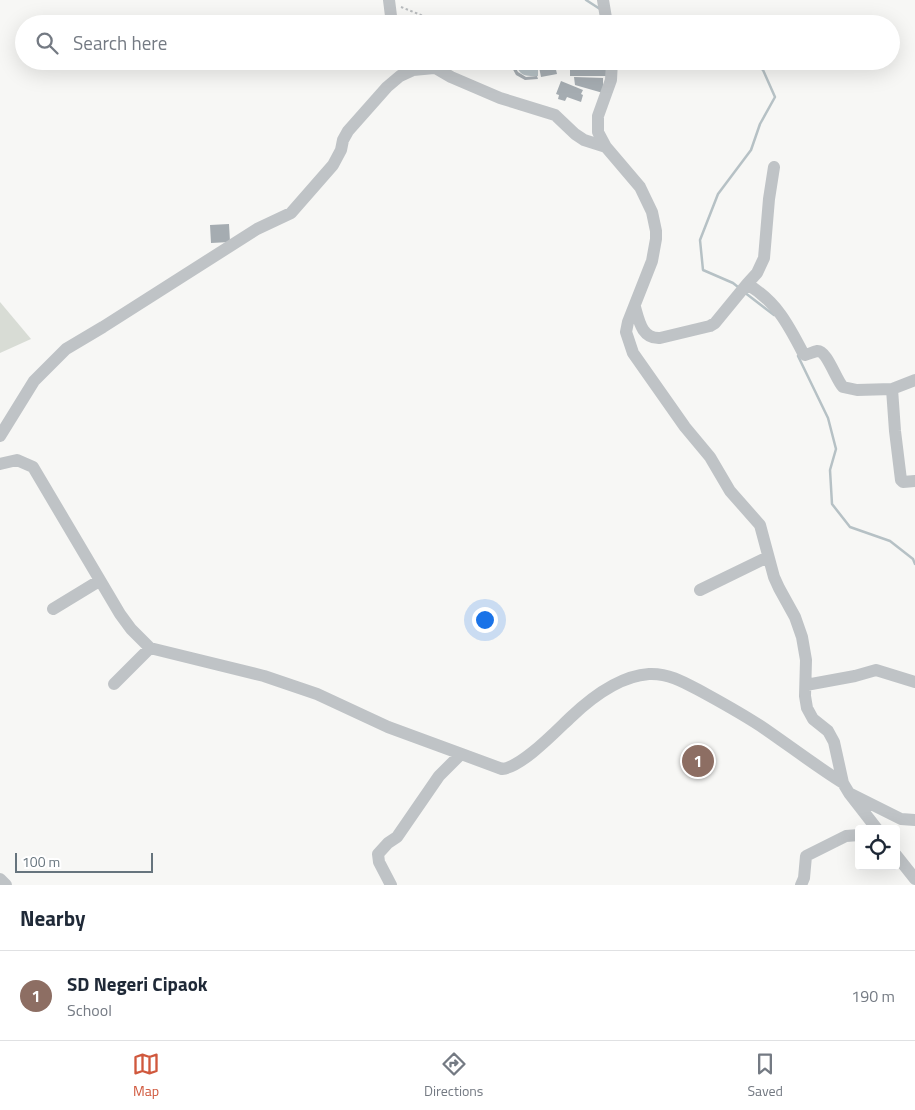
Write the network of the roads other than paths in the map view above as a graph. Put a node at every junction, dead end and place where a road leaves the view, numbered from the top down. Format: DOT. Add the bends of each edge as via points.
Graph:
graph roads {
  1 [pos="603,1"];
  2 [pos="389,2"];
  3 [pos="391,15"];
  4 [pos="605,15"];
  5 [pos="415,70"];
  6 [pos="439,70"];
  7 [pos="612,70"];
  8 [pos="606,147"];
  9 [pos="774,167"];
  10 [pos="744,287"];
  11 [pos="635,307"];
  12 [pos="915,380"];
  13 [pos="892,389"];
  14 [pos="0,436"];
  15 [pos="0,464"];
  16 [pos="915,481"];
  17 [pos="768,557"];
  18 [pos="99,581"];
  19 [pos="700,590"];
  20 [pos="53,609"];
  21 [pos="150,648"];
  22 [pos="915,682"];
  23 [pos="114,684"];
  24 [pos="806,686"];
  25 [pos="461,754"];
  26 [pos="846,788"];
  27 [pos="915,820"];
  28 [pos="875,825"];
  29 [pos="855,835"];
  30 [pos="900,860"];
  31 [pos="0,879"];
  32 [pos="915,879"];
  33 [pos="6,885"];
  34 [pos="391,885"];
  35 [pos="801,885"];
  1 -- 4 [label="street"];
  2 -- 3 [label="street"];
  5 -- 14 [label="street" via="387,87 348,131 333,165 291,213 257,229 66,349 34,381"];
  6 -- 8 [label="street" via="500,98 555,115 584,140"];
  7 -- 8 [label="street" via="597,126"];
  8 -- 11 [label="street" via="640,187 652,212 656,231 652,261"];
  9 -- 10 [label="street" via="764,258 757,273"];
  10 -- 11 [label="street" via="715,323 660,338 645,333"];
  10 -- 13 [label="street" via="767,297 790,327 803,354 821,352 843,387"];
  11 -- 17 [label="street" via="626,332 633,353 710,457 730,491 760,525"];
  12 -- 13 [label="street"];
  13 -- 16 [label="street" via="901,480"];
  15 -- 18 [label="street" via="17,460 33,467"];
  17 -- 19 [label="street"];
  17 -- 24 [label="street" via="779,588 799,626 806,660"];
  18 -- 20 [label="street"];
  18 -- 21 [label="street" via="131,629"];
  21 -- 23 [label="street"];
  21 -- 25 [label="street" via="273,679"];
  22 -- 24 [label="street" via="876,670"];
  24 -- 26 [label="street" via="807,708 834,742"];
  25 -- 26 [label="street" via="502,769 509,768 528,756 603,691 626,678 661,674 686,682 764,728"];
  25 -- 34 [label="street" via="439,776 397,837 378,854 378,862"];
  26 -- 27 [label="street" via="901,819"];
  26 -- 28 [label="street"];
  29 -- 35 [label="street" via="806,856"];
  30 -- 32 [label="street"];
  31 -- 33 [label="street"];
}
